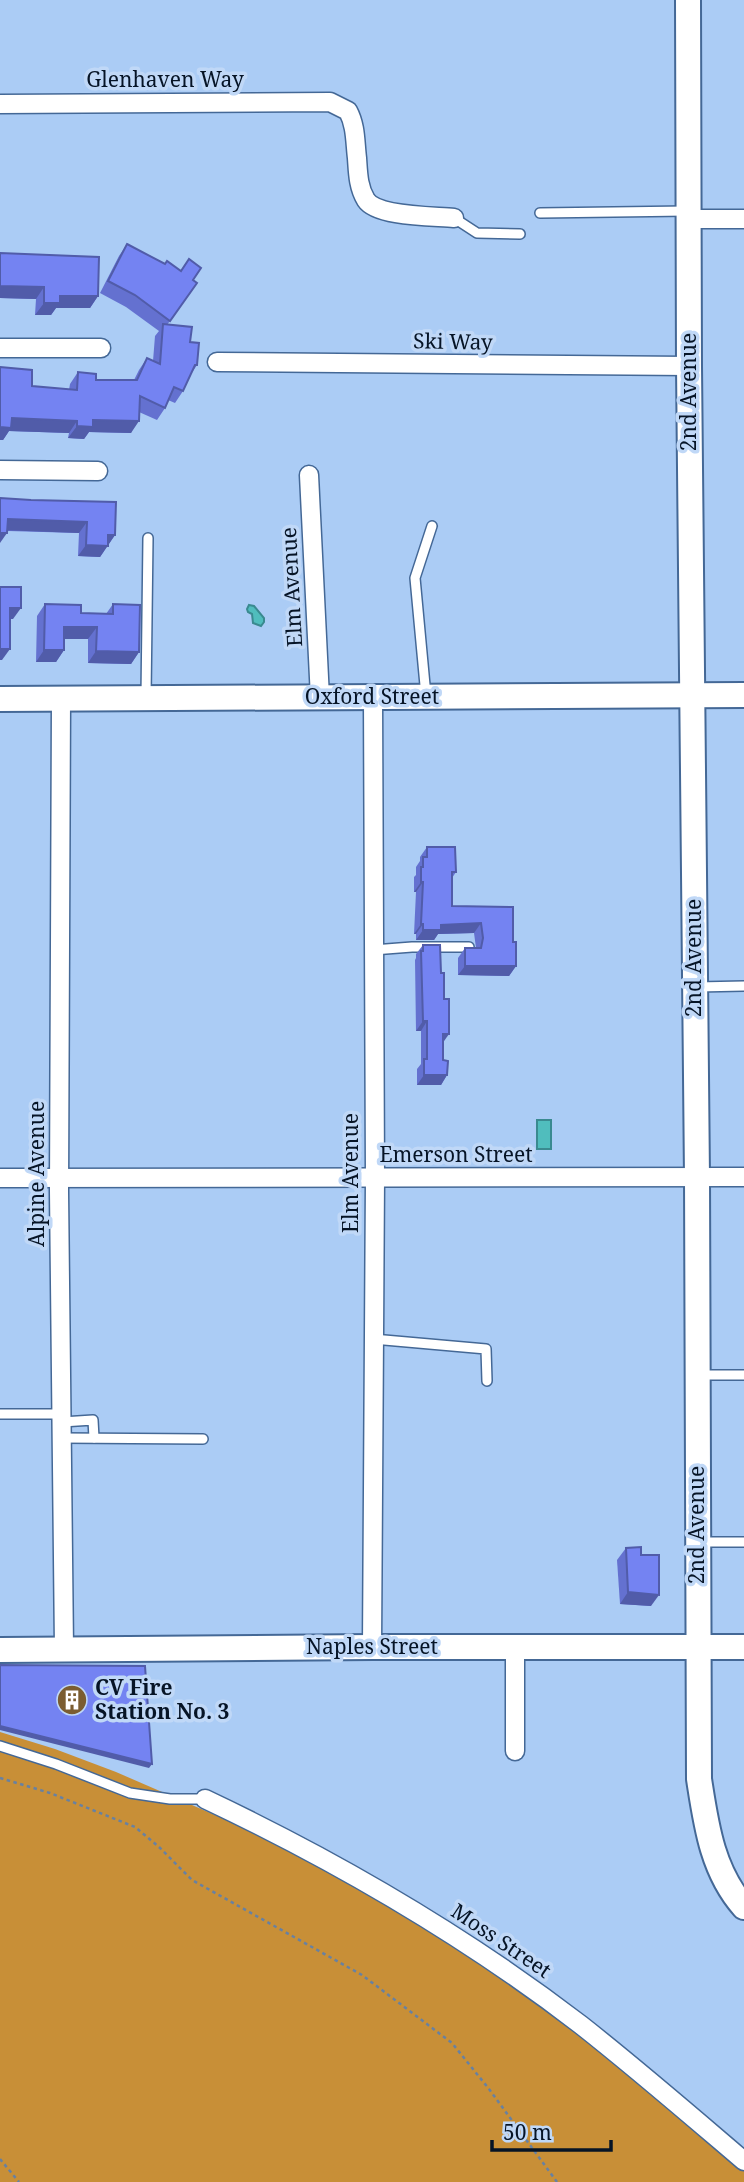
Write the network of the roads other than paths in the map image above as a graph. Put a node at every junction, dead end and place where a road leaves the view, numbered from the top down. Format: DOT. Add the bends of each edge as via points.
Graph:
graph roads {
  1 [pos="688,0"];
  2 [pos="0,103"];
  3 [pos="540,213"];
  4 [pos="689,215"];
  5 [pos="454,218"];
  6 [pos="744,219"];
  7 [pos="520,234"];
  8 [pos="0,348"];
  9 [pos="102,348"];
  10 [pos="217,362"];
  11 [pos="689,366"];
  12 [pos="0,470"];
  13 [pos="98,471"];
  14 [pos="309,475"];
  15 [pos="432,526"];
  16 [pos="148,538"];
  17 [pos="744,695"];
  18 [pos="692,696"];
  19 [pos="146,698"];
  20 [pos="320,698"];
  21 [pos="373,698"];
  22 [pos="426,698"];
  23 [pos="0,699"];
  24 [pos="61,699"];
  25 [pos="469,947"];
  26 [pos="373,950"];
  27 [pos="744,986"];
  28 [pos="695,987"];
  29 [pos="697,1177"];
  30 [pos="744,1177"];
  31 [pos="0,1178"];
  32 [pos="60,1178"];
  33 [pos="375,1178"];
  34 [pos="373,1339"];
  35 [pos="697,1375"];
  36 [pos="744,1375"];
  37 [pos="487,1381"];
  38 [pos="0,1414"];
  39 [pos="61,1425"];
  40 [pos="94,1438"];
  41 [pos="203,1439"];
  42 [pos="697,1542"];
  43 [pos="744,1542"];
  44 [pos="372,1647"];
  45 [pos="515,1647"];
  46 [pos="744,1647"];
  47 [pos="698,1648"];
  48 [pos="64,1649"];
  49 [pos="0,1650"];
  50 [pos="0,1746"];
  51 [pos="515,1751"];
  52 [pos="205,1800"];
  53 [pos="744,1907"];
  54 [pos="744,2161"];
  1 -- 4 [label="street, 2nd Avenue"];
  2 -- 5 [label="street, Glenhaven Way" via="330,102 348,111 354,122 359,182 367,202 388,212"];
  3 -- 4 [label="lane"];
  4 -- 6 [label="street"];
  4 -- 11 [label="street, 2nd Avenue"];
  5 -- 7 [label="lane" via="477,233"];
  8 -- 9 [label="street"];
  10 -- 11 [label="street, Ski Way"];
  11 -- 18 [label="street, 2nd Avenue"];
  12 -- 13 [label="street"];
  14 -- 20 [label="street, Elm Avenue"];
  15 -- 22 [label="lane" via="415,578"];
  16 -- 19 [label="lane"];
  17 -- 18 [label="street, Oxford Street"];
  18 -- 22 [label="street, Oxford Street"];
  18 -- 28 [label="street, 2nd Avenue"];
  19 -- 20 [label="street, Oxford Street"];
  19 -- 24 [label="street, Oxford Street"];
  20 -- 21 [label="street, Oxford Street"];
  21 -- 22 [label="street, Oxford Street"];
  21 -- 26 [label="street, Elm Avenue"];
  23 -- 24 [label="street, Oxford Street"];
  24 -- 32 [label="street, Alpine Avenue"];
  25 -- 26 [label="lane"];
  26 -- 33 [label="street, Elm Avenue"];
  27 -- 28 [label="lane"];
  28 -- 29 [label="street, 2nd Avenue"];
  29 -- 30 [label="street, Emerson Street"];
  29 -- 33 [label="street, Emerson Street"];
  29 -- 35 [label="street, 2nd Avenue"];
  31 -- 32 [label="street, Emerson Street"];
  32 -- 33 [label="street, Emerson Street"];
  32 -- 39 [label="street, Alpine Avenue"];
  33 -- 34 [label="street, Elm Avenue"];
  34 -- 37 [label="lane" via="486,1349"];
  34 -- 44 [label="street, Elm Avenue"];
  35 -- 36 [label="lane"];
  35 -- 42 [label="street, 2nd Avenue"];
  38 -- 39 [label="lane"];
  39 -- 40 [label="lane"];
  39 -- 40 [label="lane" via="93,1420"];
  39 -- 48 [label="street, Alpine Avenue"];
  40 -- 41 [label="lane"];
  42 -- 43 [label="lane"];
  42 -- 47 [label="street, 2nd Avenue"];
  44 -- 45 [label="street, Naples Street"];
  44 -- 48 [label="street, Naples Street"];
  45 -- 47 [label="street, Naples Street"];
  45 -- 51 [label="street"];
  46 -- 47 [label="street, Naples Street"];
  47 -- 53 [label="street, 2nd Avenue" via="699,1779 706,1826 710,1847"];
  48 -- 49 [label="street, Naples Street"];
  50 -- 52 [label="lane" via="130,1793"];
  52 -- 54 [label="street, Moss Street" via="320,1856 435,1923 580,2025"];
}
